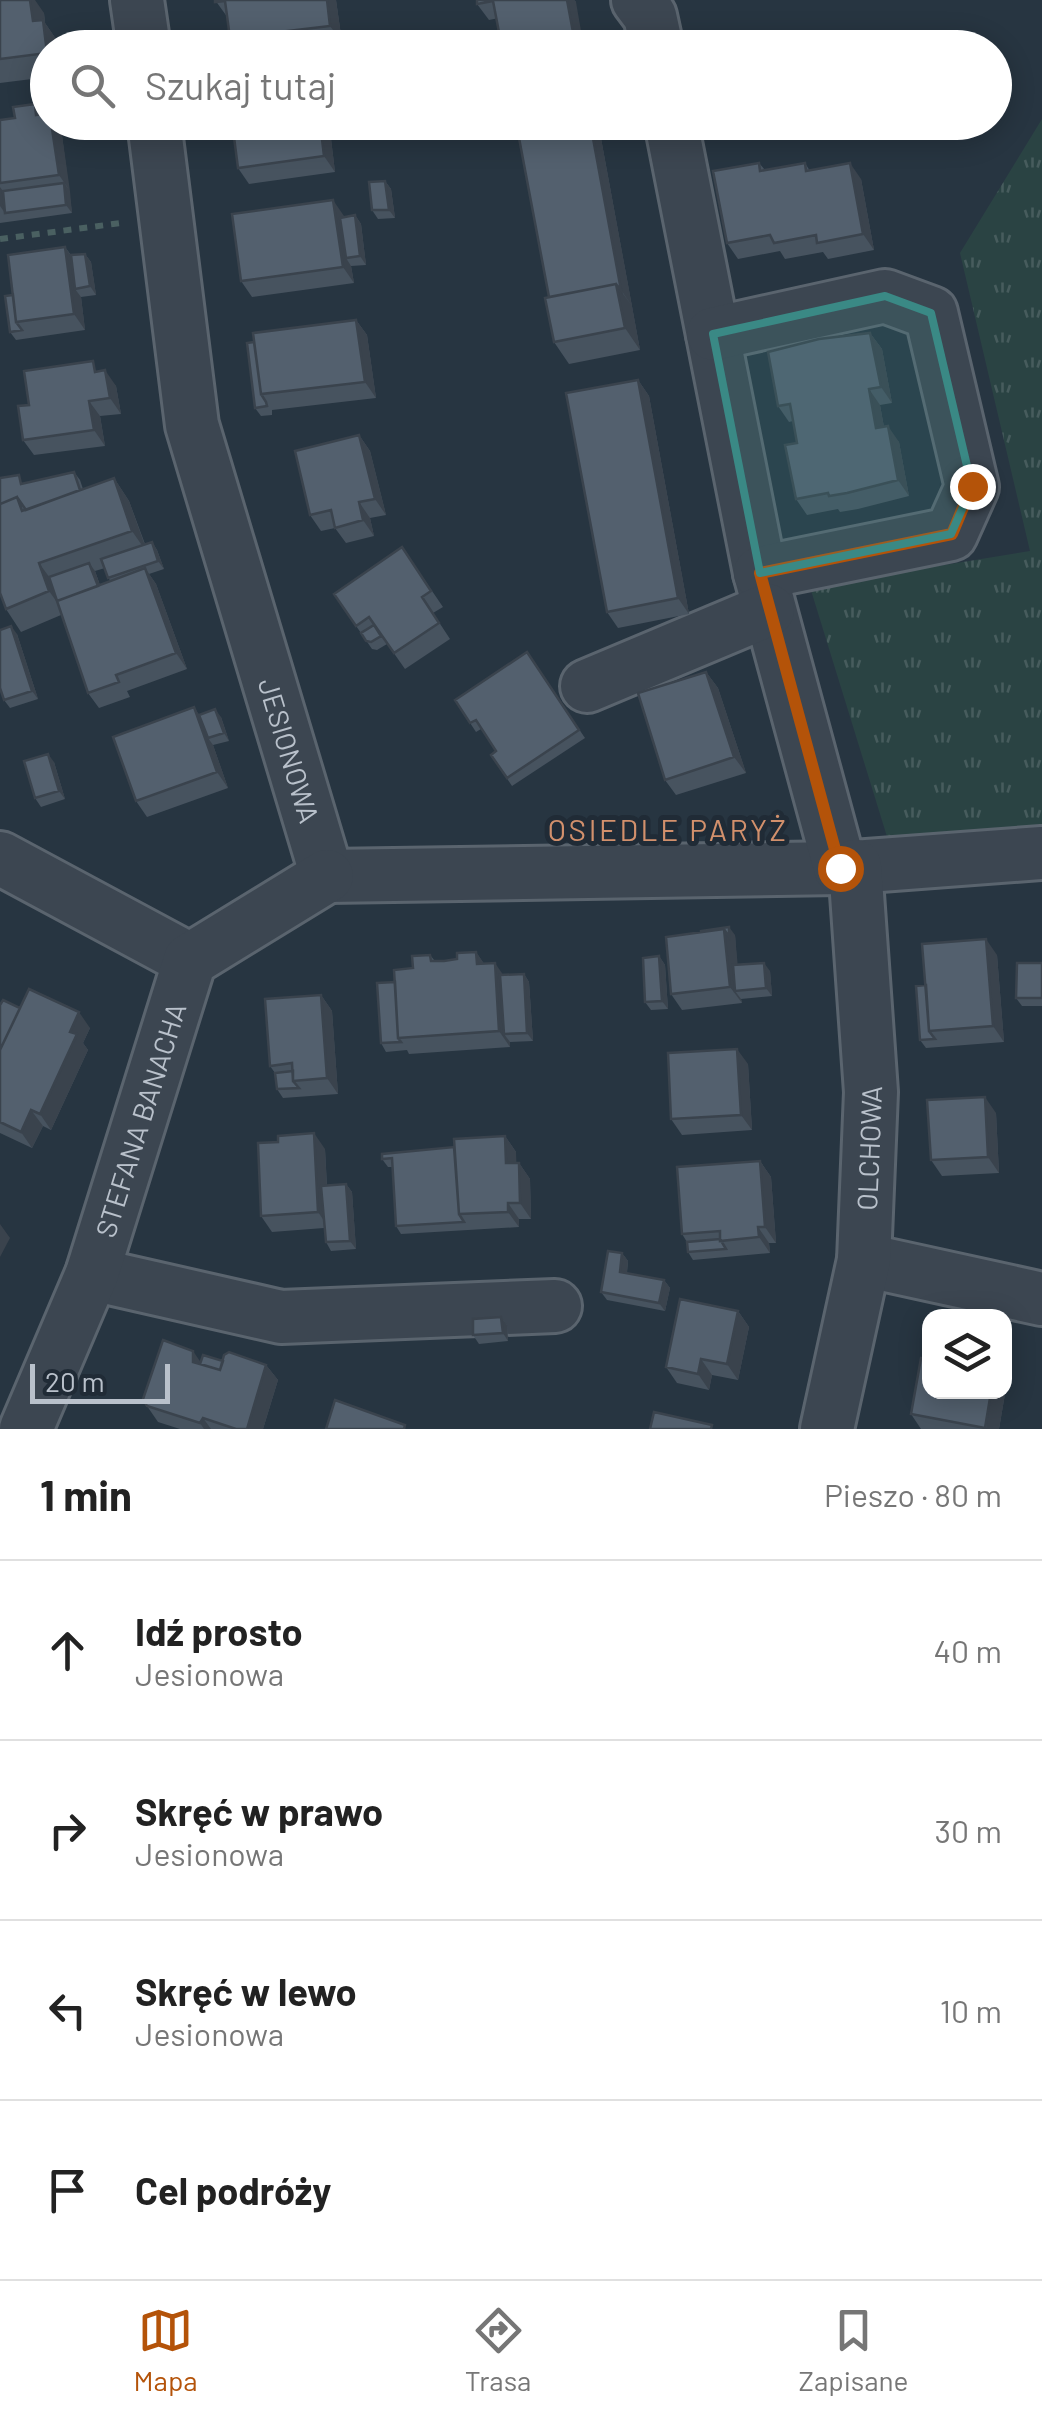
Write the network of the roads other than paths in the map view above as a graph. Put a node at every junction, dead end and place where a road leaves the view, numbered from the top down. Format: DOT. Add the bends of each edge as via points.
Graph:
graph roads {
  1 [pos="137,0"];
  2 [pos="638,0"];
  3 [pos="141,30"];
  4 [pos="653,30"];
  5 [pos="156,140"];
  6 [pos="676,140"];
  7 [pos="714,334"];
  8 [pos="764,592"];
  9 [pos="587,686"];
  10 [pos="1042,853"];
  11 [pos="0,858"];
  12 [pos="848,867"];
  13 [pos="327,876"];
  14 [pos="190,960"];
  15 [pos="864,1260"];
  16 [pos="92,1274"];
  17 [pos="1042,1299"];
  18 [pos="554,1306"];
  19 [pos="26,1429"];
  20 [pos="828,1429"];
  1 -- 3 [label="street"];
  2 -- 4 [label="street"];
  5 -- 13 [label="street, JESIONOWA" via="192,425"];
  6 -- 7 [label="street"];
  7 -- 8 [label="street"];
  7 -- 8 [label="street" via="885,296 931,313 972,486 952,534"];
  8 -- 9 [label="street"];
  8 -- 12 [label="street"];
  10 -- 12 [label="street"];
  11 -- 14 [label="street"];
  12 -- 13 [label="street"];
  12 -- 15 [label="street, OLCHOWA" via="871,1092"];
  13 -- 14 [label="street"];
  14 -- 16 [label="street, STEFANA BANACHA"];
  15 -- 17 [label="street"];
  15 -- 20 [label="street, OLCHOWA"];
  16 -- 18 [label="street" via="282,1317"];
  16 -- 19 [label="street, STEFANA BANACHA"];
}
